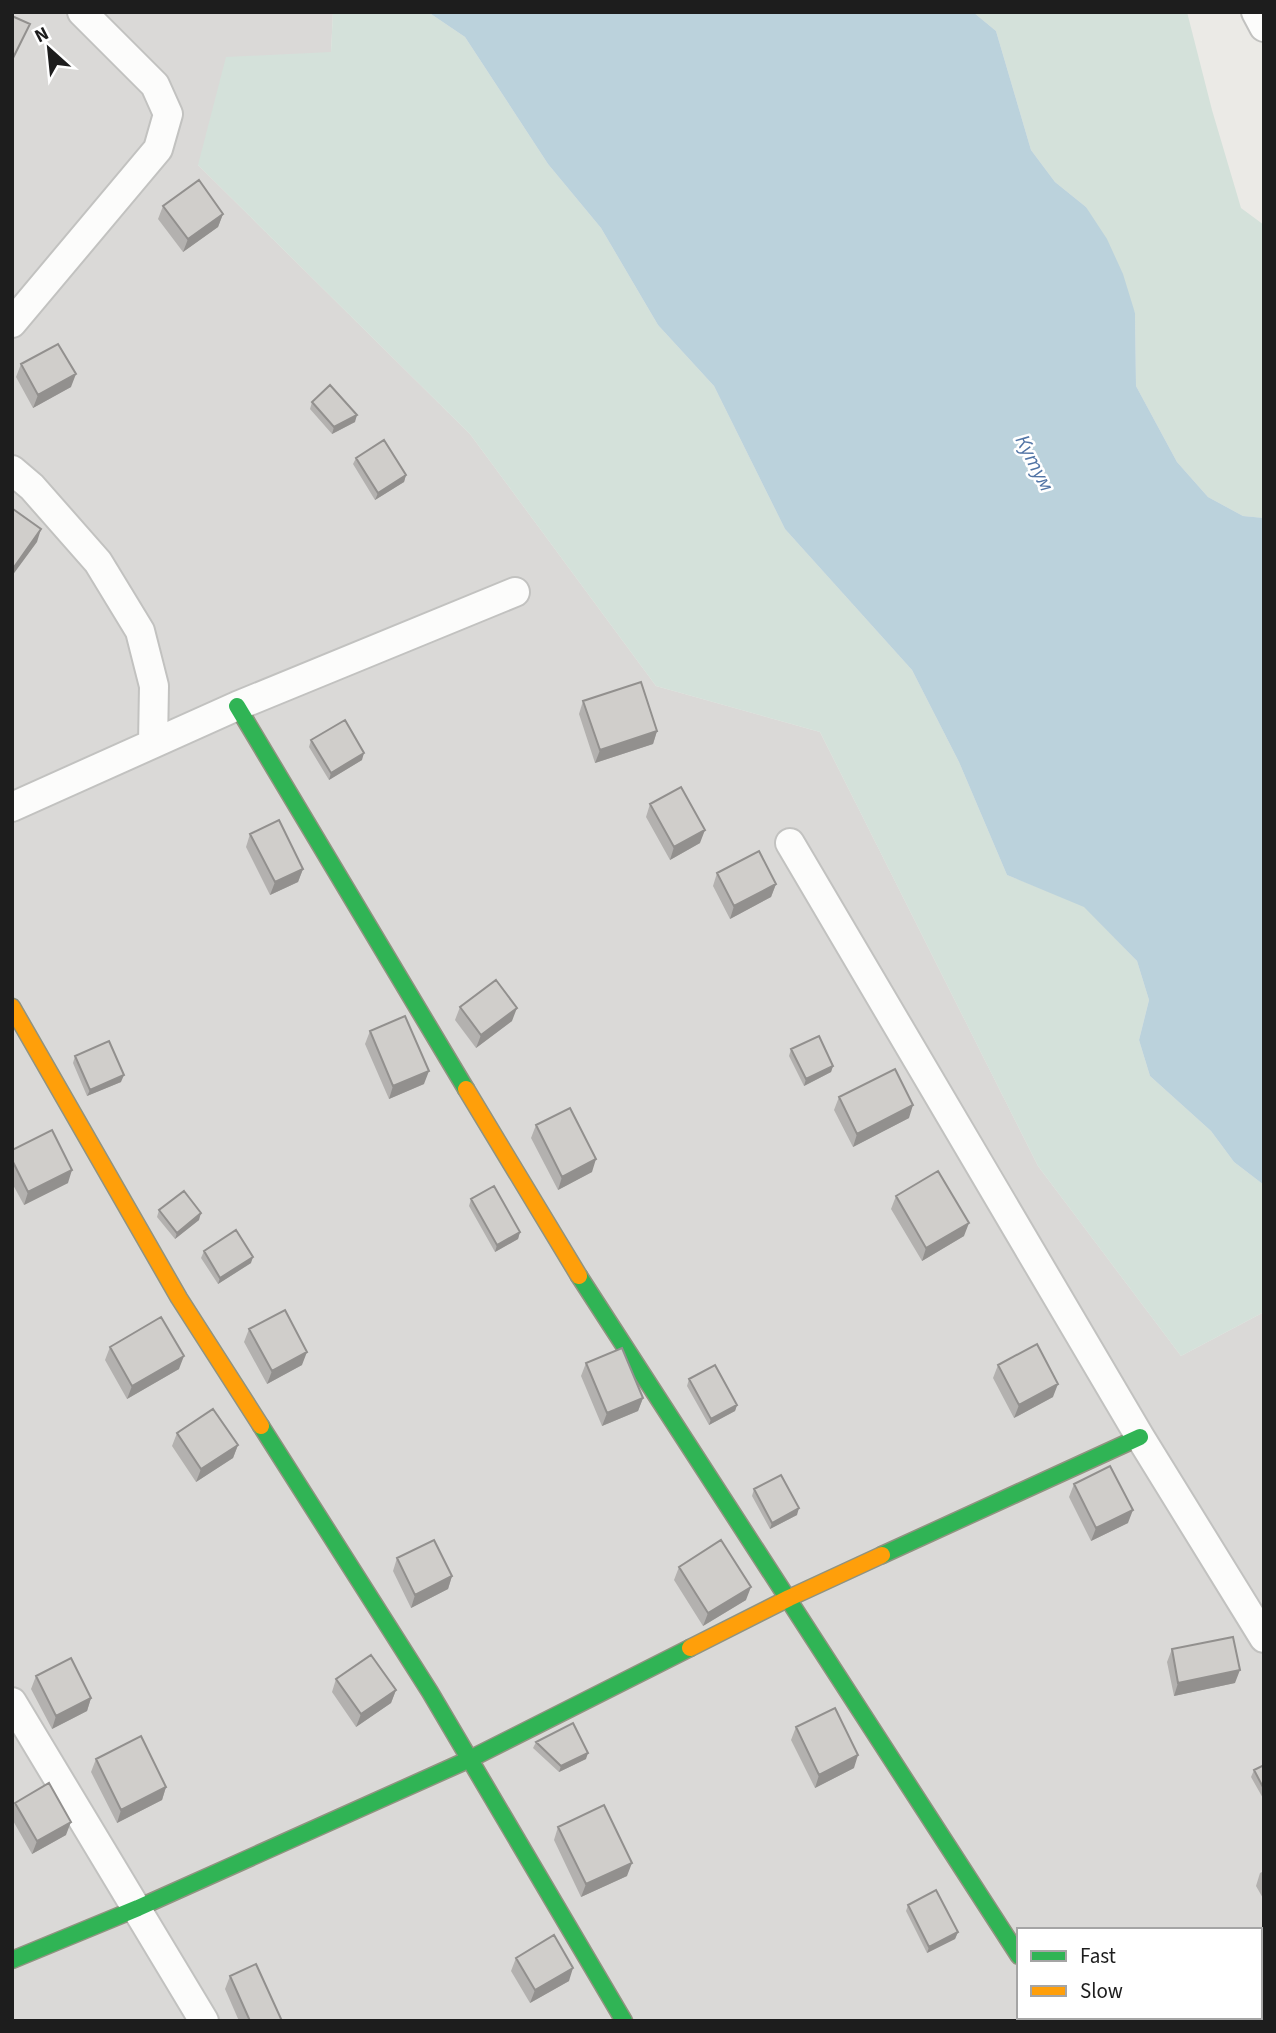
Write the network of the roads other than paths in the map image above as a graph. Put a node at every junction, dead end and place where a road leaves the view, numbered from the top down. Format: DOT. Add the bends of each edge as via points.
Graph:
graph roads {
  1 [pos="82,12"];
  2 [pos="1256,12"];
  3 [pos="1264,27"];
  4 [pos="12,323"];
  5 [pos="12,470"];
  6 [pos="515,592"];
  7 [pos="237,706"];
  8 [pos="153,743"];
  9 [pos="12,807"];
  10 [pos="790,843"];
  11 [pos="12,1007"];
  12 [pos="1140,1437"];
  13 [pos="789,1598"];
  14 [pos="1264,1638"];
  15 [pos="12,1702"];
  16 [pos="470,1759"];
  17 [pos="138,1908"];
  18 [pos="1017,1953"];
  19 [pos="12,1960"];
  20 [pos="204,2021"];
  21 [pos="624,2021"];
  1 -- 4 [label="street" via="155,85 168,114 158,149"];
  2 -- 3 [label="street"];
  5 -- 8 [label="street" via="98,562 140,631 153,687"];
  6 -- 7 [label="street"];
  7 -- 8 [label="street"];
  7 -- 13 [label="street" via="566,1256"];
  8 -- 9 [label="street"];
  10 -- 12 [label="street"];
  11 -- 16 [label="street" via="179,1298"];
  12 -- 13 [label="street"];
  12 -- 14 [label="street"];
  13 -- 16 [label="street"];
  13 -- 18 [label="street"];
  15 -- 17 [label="street"];
  16 -- 17 [label="street"];
  16 -- 21 [label="street"];
  17 -- 19 [label="street"];
  17 -- 20 [label="street"];
}
